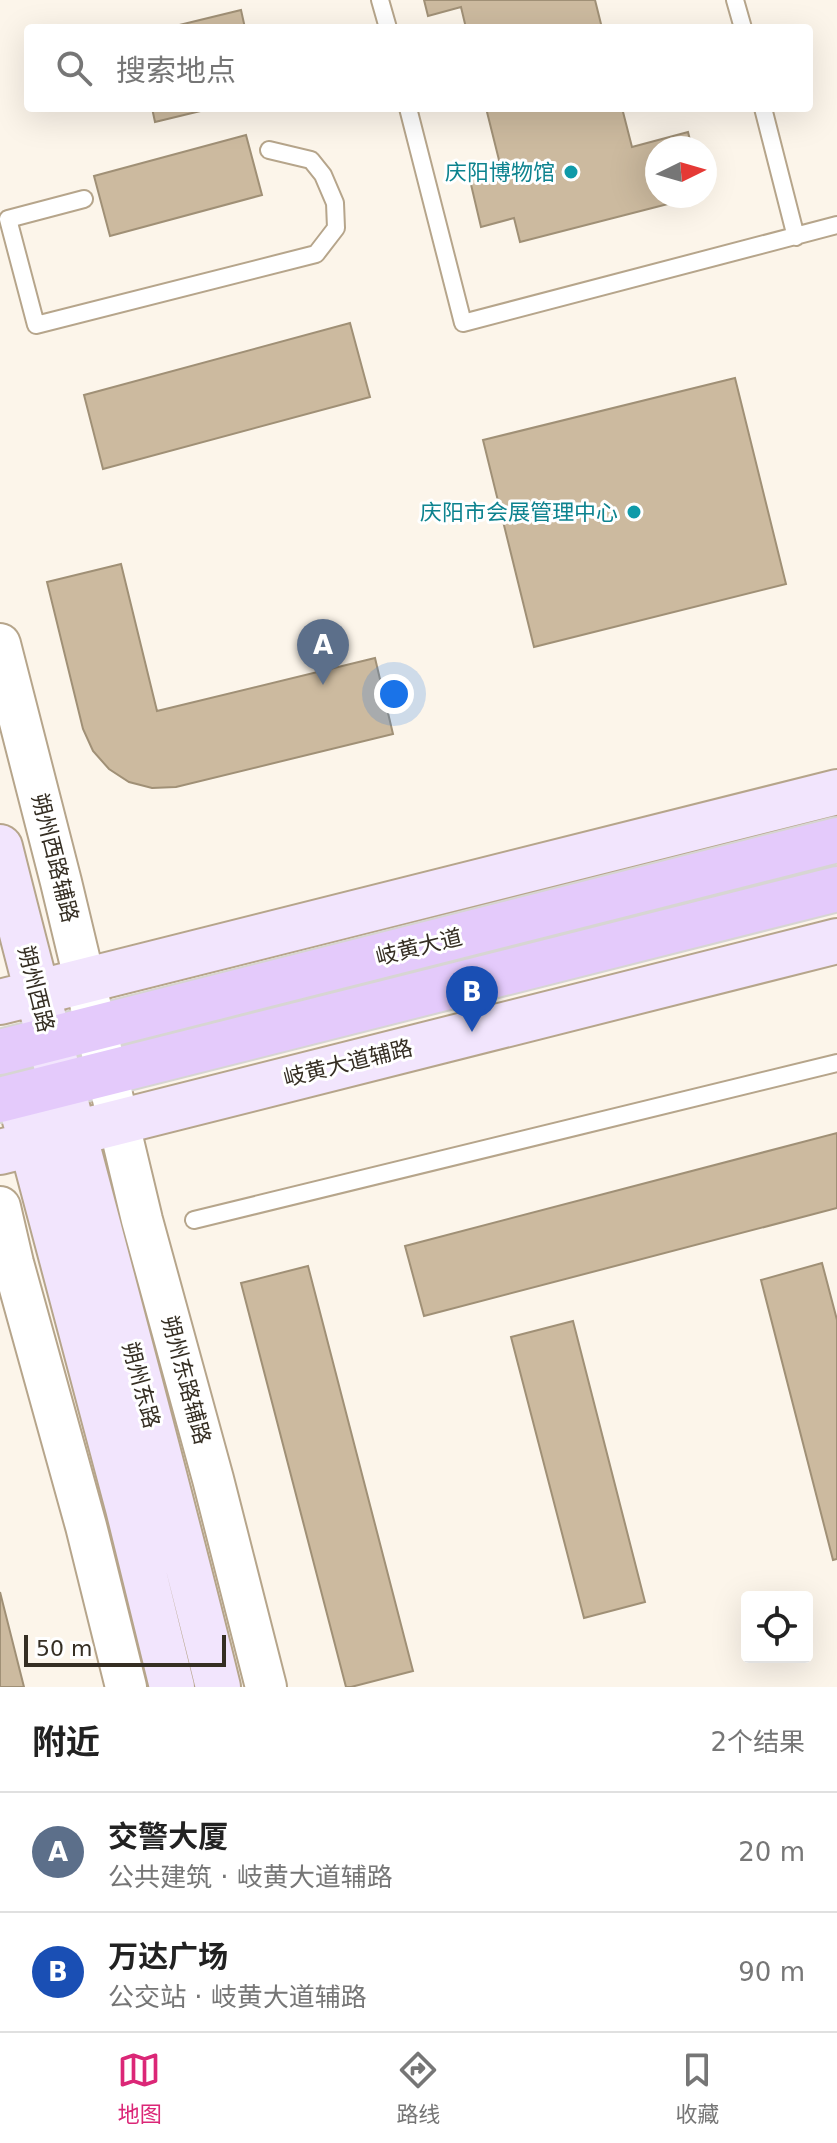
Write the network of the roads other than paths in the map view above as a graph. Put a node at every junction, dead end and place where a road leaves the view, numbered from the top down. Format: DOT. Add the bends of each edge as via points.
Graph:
graph roads {
  1 [pos="380,0"];
  2 [pos="735,0"];
  3 [pos="387,24"];
  4 [pos="742,24"];
  5 [pos="409,112"];
  6 [pos="764,112"];
  7 [pos="269,150"];
  8 [pos="84,199"];
  9 [pos="4,220"];
  10 [pos="837,225"];
  11 [pos="796,237"];
  12 [pos="0,644"];
  13 [pos="837,792"];
  14 [pos="837,840"];
  15 [pos="0,847"];
  16 [pos="837,889"];
  17 [pos="837,941"];
  18 [pos="85,981"];
  19 [pos="18,997"];
  20 [pos="96,1028"];
  21 [pos="49,1040"];
  22 [pos="2,1042"];
  23 [pos="837,1063"];
  24 [pos="107,1073"];
  25 [pos="60,1085"];
  26 [pos="9,1098"];
  27 [pos="119,1121"];
  28 [pos="73,1133"];
  29 [pos="15,1148"];
  30 [pos="194,1220"];
  31 [pos="19,1227"];
  32 [pos="126,1687"];
  33 [pos="172,1687"];
  34 [pos="218,1687"];
  35 [pos="266,1687"];
  1 -- 3 [label="lane"];
  2 -- 4 [label="lane"];
  5 -- 11 [label="lane" via="463,323"];
  6 -- 11 [label="lane"];
  7 -- 9 [label="lane" via="311,160 323,175 335,203 336,228 316,254 36,325"];
  8 -- 9 [label="lane"];
  10 -- 11 [label="lane"];
  12 -- 18 [label="street, 朔州西路辅路"];
  13 -- 18 [label="main road"];
  14 -- 20 [label="main road, 岐黄大道"];
  15 -- 19 [label="main road, 朔州西路"];
  16 -- 24 [label="main road, 岐黄大道"];
  17 -- 27 [label="main road, 岐黄大道辅路"];
  18 -- 19 [label="main road"];
  18 -- 20 [label="street, 朔州西路辅路"];
  19 -- 21 [label="main road, 朔州西路"];
  20 -- 21 [label="main road, 岐黄大道"];
  20 -- 24 [label="street, 朔州西路辅路"];
  21 -- 22 [label="main road, 岐黄大道"];
  21 -- 25 [label="main road, 朔州西路"];
  22 -- 26 [label="main road, 朔州西路"];
  23 -- 30 [label="lane"];
  24 -- 25 [label="main road, 岐黄大道"];
  24 -- 27 [label="street, 朔州东路辅路"];
  25 -- 26 [label="main road, 岐黄大道"];
  25 -- 28 [label="main road, 朔州东路"];
  26 -- 29 [label="main road, 朔州东路"];
  27 -- 28 [label="main road, 岐黄大道辅路"];
  27 -- 35 [label="street, 朔州东路辅路"];
  28 -- 29 [label="main road, 岐黄大道辅路"];
  28 -- 34 [label="main road, 朔州东路"];
  29 -- 31 [label="main road, 朔州东路"];
  31 -- 32 [label="street"];
  31 -- 33 [label="main road, 朔州东路" via="128,1508"];
}
